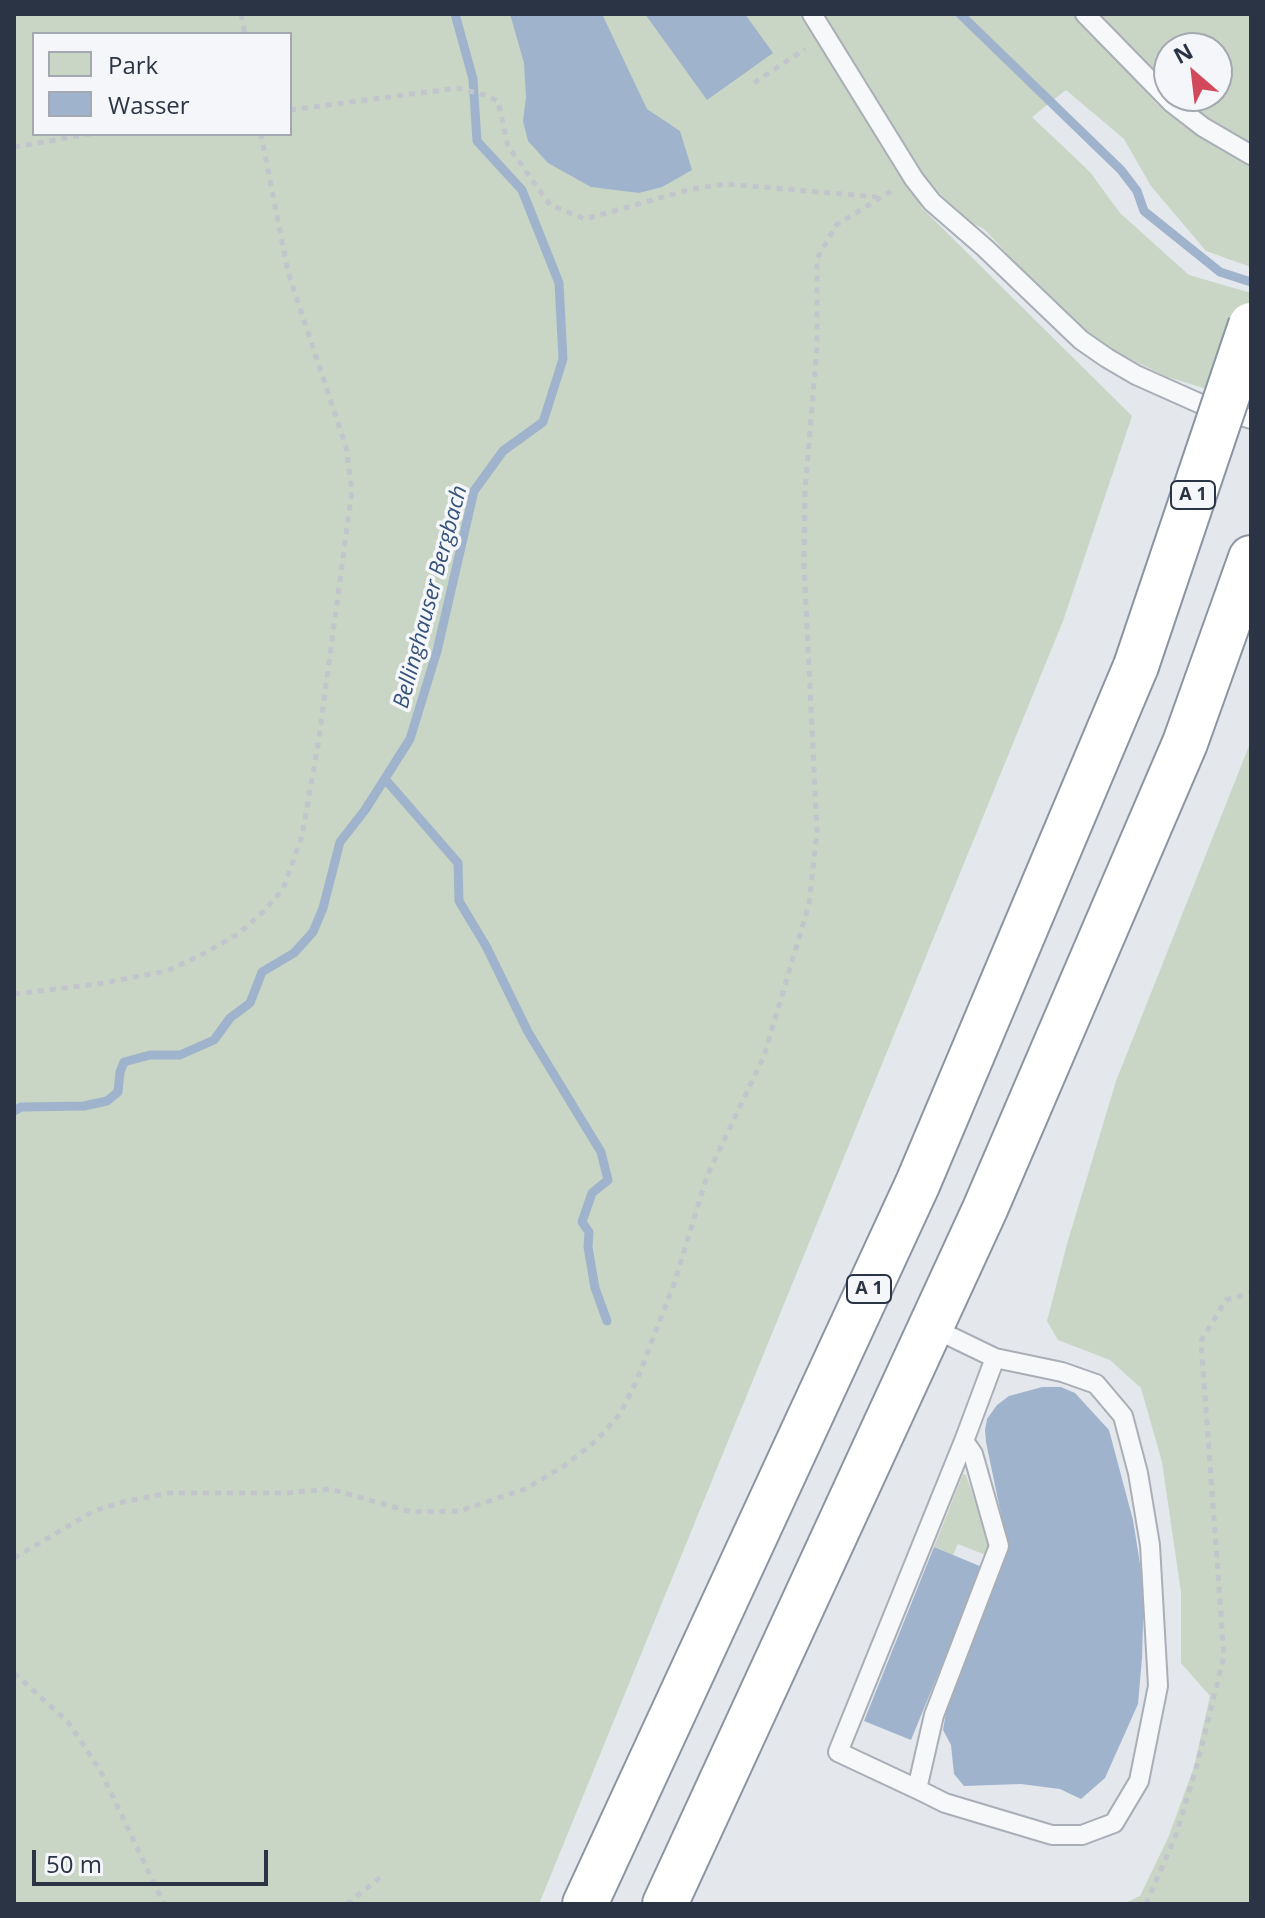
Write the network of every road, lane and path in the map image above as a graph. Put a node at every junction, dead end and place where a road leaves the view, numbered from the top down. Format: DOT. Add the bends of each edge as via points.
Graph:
graph roads {
  1 [pos="812,14"];
  2 [pos="1085,14"];
  3 [pos="802,50"];
  4 [pos="754,83"];
  5 [pos="292,110"];
  6 [pos="78,136"];
  7 [pos="261,136"];
  8 [pos="14,147"];
  9 [pos="1251,155"];
  10 [pos="1251,325"];
  11 [pos="1251,419"];
  12 [pos="1251,558"];
  13 [pos="14,994"];
  14 [pos="1251,1293"];
  15 [pos="931,1327"];
  16 [pos="995,1358"];
  17 [pos="964,1441"];
  18 [pos="14,1558"];
  19 [pos="14,1673"];
  20 [pos="917,1789"];
  21 [pos="383,1875"];
  22 [pos="164,1904"];
  23 [pos="347,1904"];
  24 [pos="585,1904"];
  25 [pos="665,1904"];
  26 [pos="1146,1904"];
  1 -- 11 [label="lane" via="932,202 1081,340 1136,375"];
  2 -- 9 [label="lane" via="1172,103"];
  3 -- 4 [label="path"];
  5 -- 18 [label="path" via="457,88 485,95 498,101 508,146 550,205 585,219 726,184 878,197 836,225 817,259 804,564 817,831 809,904 764,1056 707,1176 637,1380 620,1414 597,1440 525,1489 459,1511 412,1512 330,1489 168,1493 94,1511"];
  6 -- 8 [label="path"];
  7 -- 13 [label="path" via="288,272 346,447 352,490 302,836 283,889 238,934 203,954 167,971"];
  10 -- 24 [label="highway, A 1, bridge" via="1136,666 918,1183"];
  12 -- 15 [label="highway" via="1185,743"];
  14 -- 26 [label="path" via="1226,1300 1201,1341 1224,1656 1176,1835"];
  15 -- 16 [label="lane"];
  15 -- 25 [label="highway"];
  16 -- 17 [label="lane"];
  16 -- 20 [label="lane" via="1096,1384 1123,1416 1150,1545 1158,1686 1139,1781 1114,1823 1082,1835 1052,1835 945,1803"];
  17 -- 20 [label="lane" via="973,1454 999,1546 934,1715"];
  17 -- 20 [label="lane" via="838,1752"];
  19 -- 22 [label="path" via="68,1722 100,1770"];
  21 -- 23 [label="path"];
}
